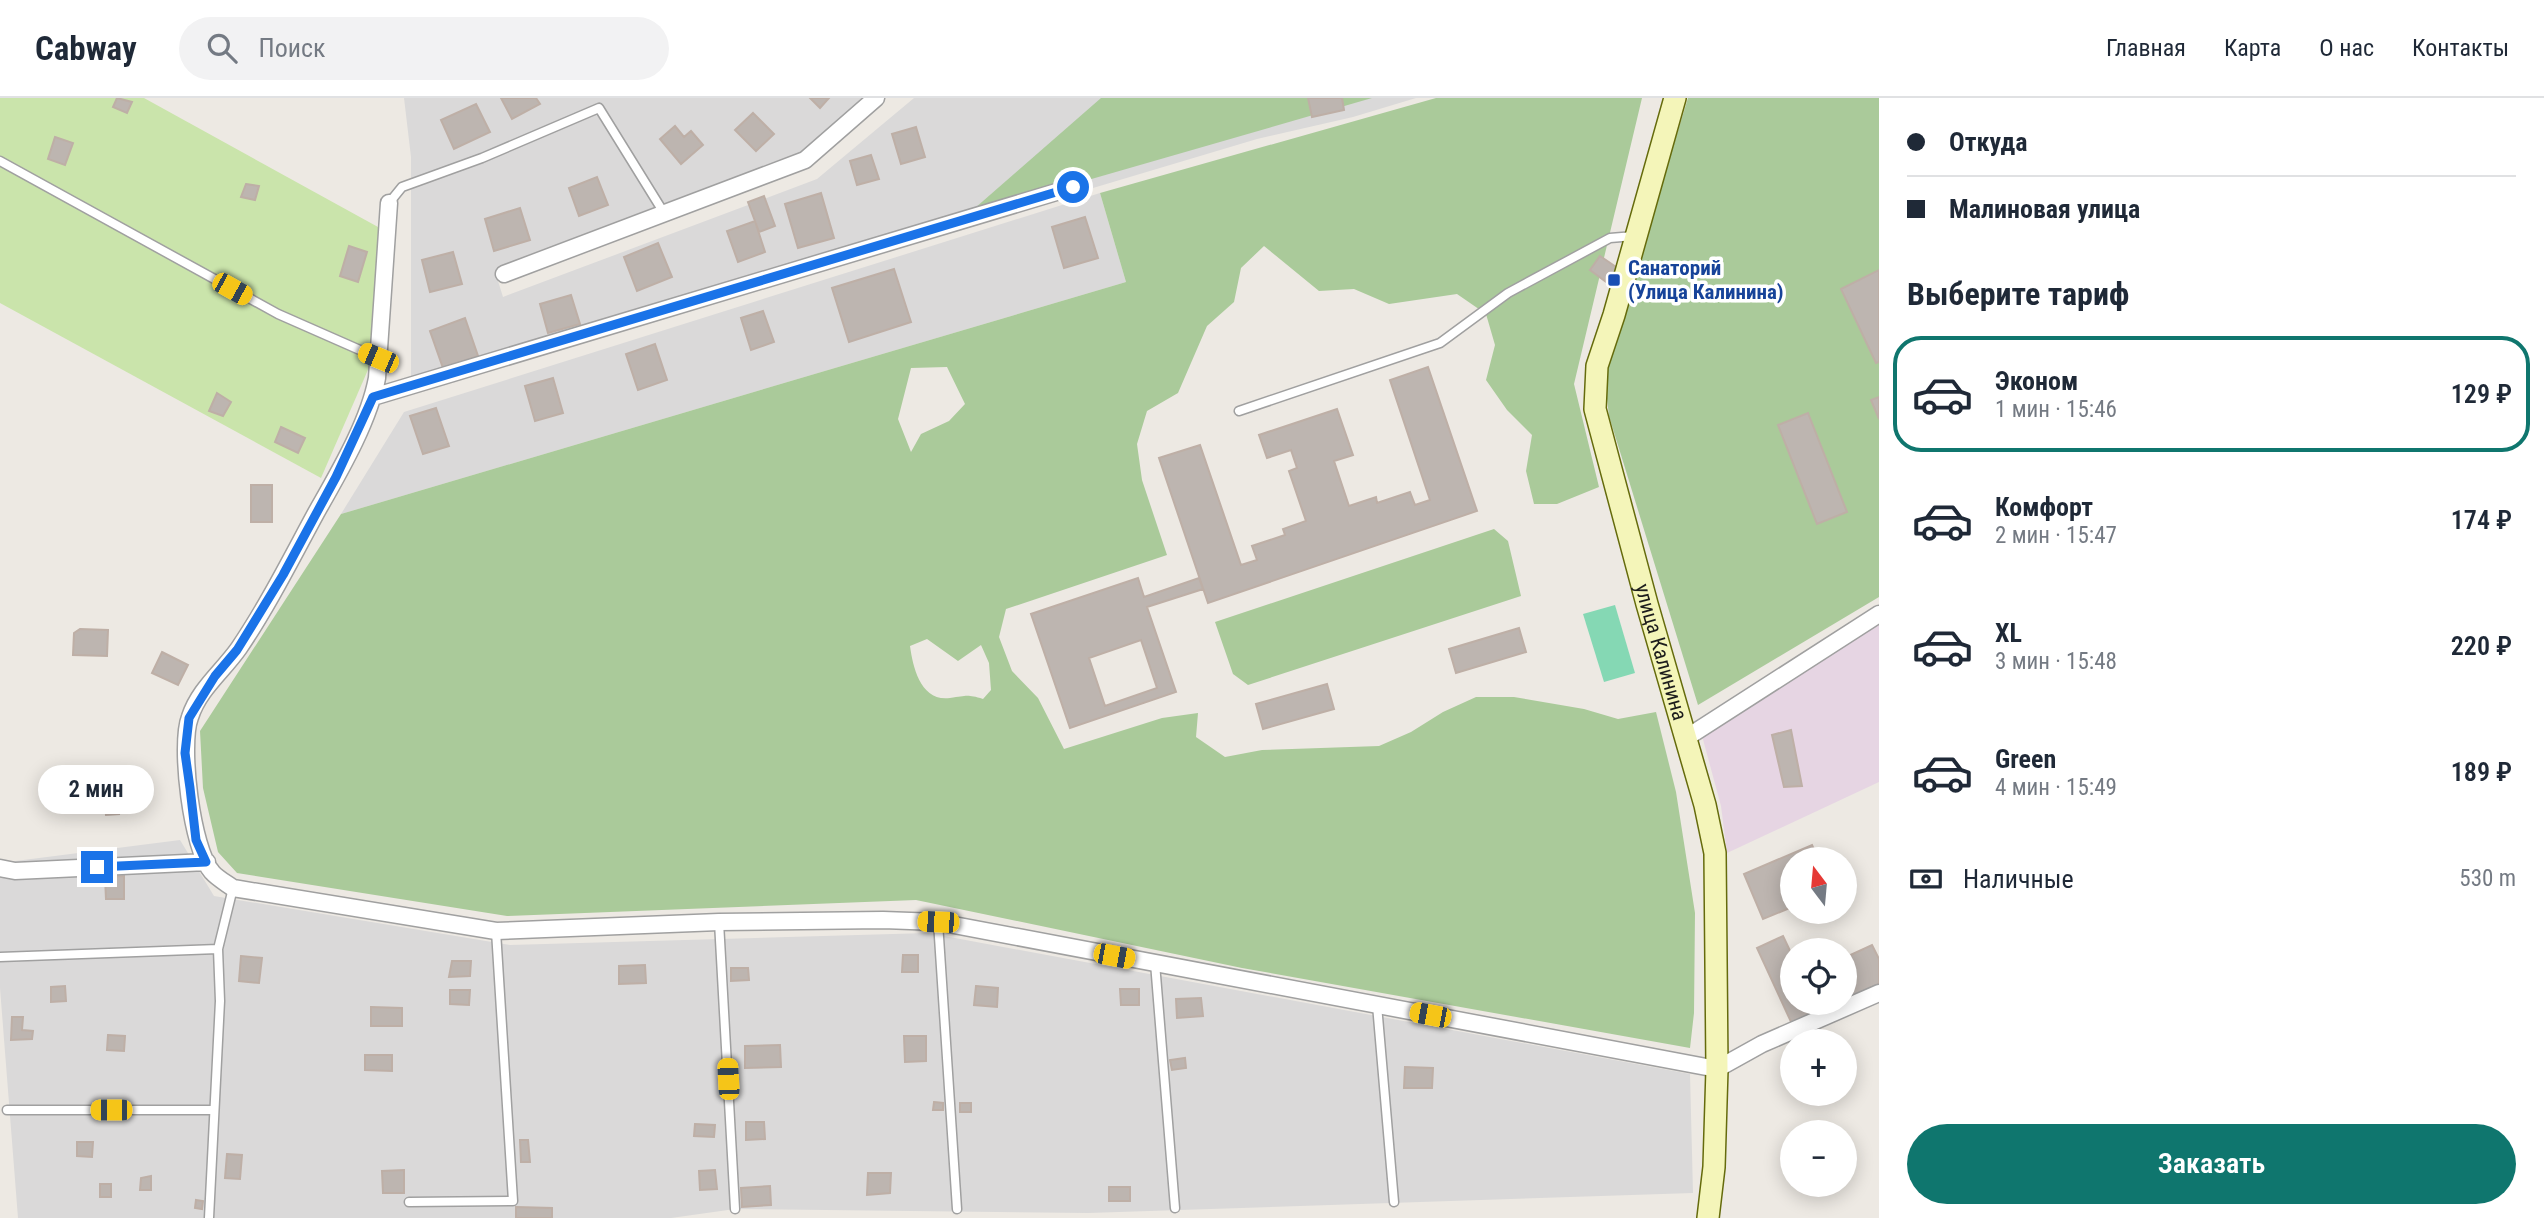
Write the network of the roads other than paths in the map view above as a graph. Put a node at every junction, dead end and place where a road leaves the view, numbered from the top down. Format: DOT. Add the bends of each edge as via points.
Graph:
graph roads {
  1 [pos="876,98"];
  2 [pos="1675,98"];
  3 [pos="0,161"];
  4 [pos="1073,187"];
  5 [pos="389,203"];
  6 [pos="664,213"];
  7 [pos="1634,236"];
  8 [pos="504,274"];
  9 [pos="378,358"];
  10 [pos="373,397"];
  11 [pos="1239,411"];
  12 [pos="1879,614"];
  13 [pos="1686,738"];
  14 [pos="206,862"];
  15 [pos="0,869"];
  16 [pos="233,888"];
  17 [pos="719,922"];
  18 [pos="938,922"];
  19 [pos="496,931"];
  20 [pos="218,949"];
  21 [pos="0,957"];
  22 [pos="1156,963"];
  23 [pos="1879,993"];
  24 [pos="1377,1005"];
  25 [pos="1717,1069"];
  26 [pos="7,1110"];
  27 [pos="214,1110"];
  28 [pos="409,1202"];
  29 [pos="1395,1202"];
  30 [pos="1175,1208"];
  31 [pos="735,1209"];
  32 [pos="957,1209"];
  33 [pos="209,1218"];
  34 [pos="1708,1218"];
  1 -- 6 [label="street" via="805,160"];
  2 -- 7 [label="main road, улица Калинина"];
  3 -- 9 [label="lane" via="278,314"];
  4 -- 10 [label="street"];
  5 -- 6 [label="lane" via="402,187 599,108"];
  5 -- 9 [label="street"];
  6 -- 8 [label="street"];
  7 -- 11 [label="lane" via="1610,238 1508,293 1440,342"];
  7 -- 13 [label="main road, улица Калинина" via="1597,366 1595,408"];
  9 -- 10 [label="street"];
  10 -- 14 [label="street" via="336,477 277,584 189,718 185,753 196,840"];
  12 -- 13 [label="street"];
  13 -- 25 [label="main road, улица Калинина" via="1715,853"];
  14 -- 15 [label="street"];
  14 -- 16 [label="street" via="211,872"];
  16 -- 19 [label="street"];
  16 -- 20 [label="lane"];
  17 -- 18 [label="street"];
  17 -- 19 [label="street"];
  17 -- 31 [label="lane"];
  18 -- 22 [label="street"];
  18 -- 32 [label="lane"];
  19 -- 28 [label="lane" via="513,1201"];
  20 -- 21 [label="lane"];
  20 -- 27 [label="lane"];
  22 -- 24 [label="street"];
  22 -- 30 [label="lane"];
  23 -- 25 [label="street" via="1762,1044"];
  24 -- 25 [label="street"];
  24 -- 29 [label="lane"];
  25 -- 34 [label="main road, улица Калинина"];
  26 -- 27 [label="lane"];
  27 -- 33 [label="lane"];
}
